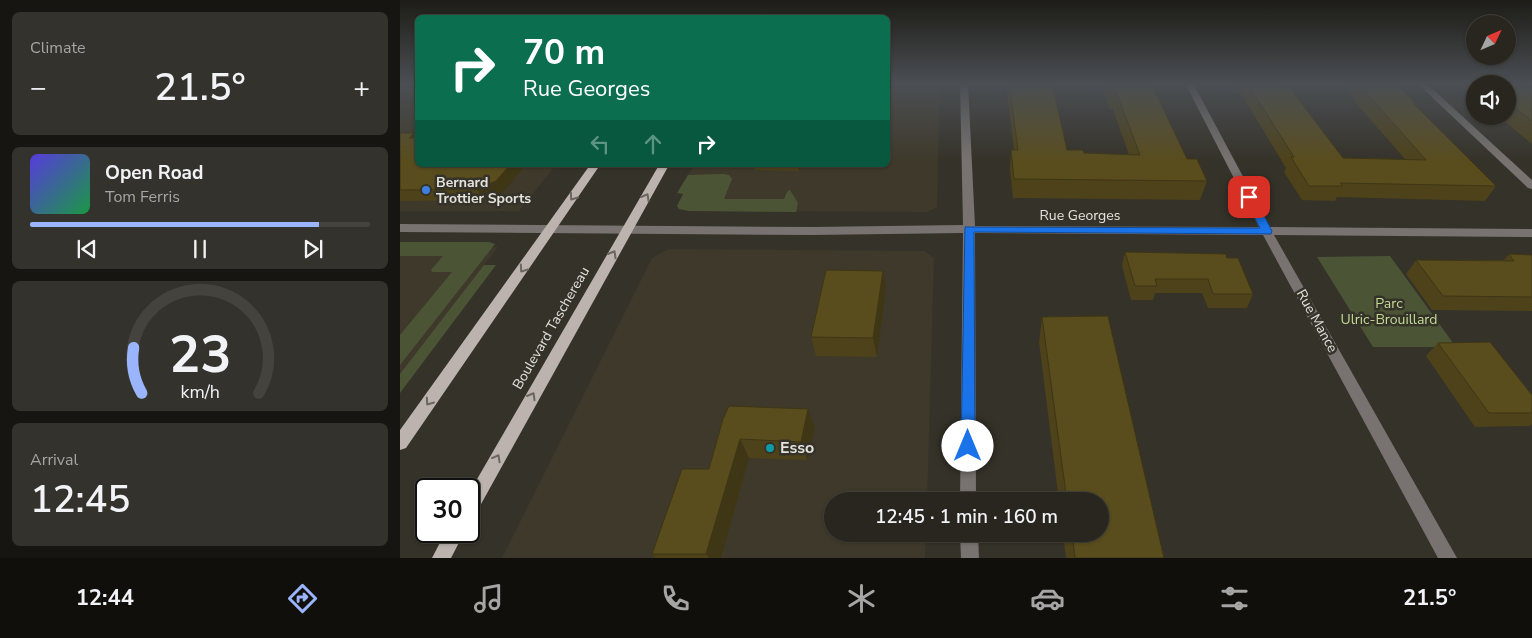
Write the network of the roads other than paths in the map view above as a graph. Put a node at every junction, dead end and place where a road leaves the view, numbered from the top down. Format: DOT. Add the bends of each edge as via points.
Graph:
graph roads {
  1 [pos="965,109"];
  2 [pos="1203,109"];
  3 [pos="1449,109"];
  4 [pos="594,167"];
  5 [pos="663,167"];
  6 [pos="1532,186"];
  7 [pos="400,228"];
  8 [pos="550,228"];
  9 [pos="627,229"];
  10 [pos="969,229"];
  11 [pos="1267,231"];
  12 [pos="1532,233"];
  13 [pos="400,443"];
  14 [pos="480,489"];
  15 [pos="968,492"];
  16 [pos="969,542"];
  17 [pos="449,543"];
  18 [pos="441,558"];
  19 [pos="970,558"];
  20 [pos="1448,558"];
  1 -- 10 [label="street"];
  2 -- 11 [label="street, Rue Mance"];
  3 -- 6 [label="street"];
  4 -- 8 [label="main road, one-way"];
  9 -- 5 [label="main road, Boulevard Taschereau, one-way"];
  7 -- 8 [label="street, Rue Georges"];
  8 -- 9 [label="street, Rue Georges"];
  8 -- 13 [label="main road, one-way"];
  9 -- 10 [label="street, Rue Georges"];
  14 -- 9 [label="main road, Boulevard Taschereau, one-way"];
  10 -- 11 [label="street, Rue Georges"];
  10 -- 15 [label="street"];
  11 -- 12 [label="street, Rue Georges"];
  11 -- 20 [label="street, Rue Mance"];
  16 -- 19 [label="street"];
  17 -- 18 [label="main road"];
}
